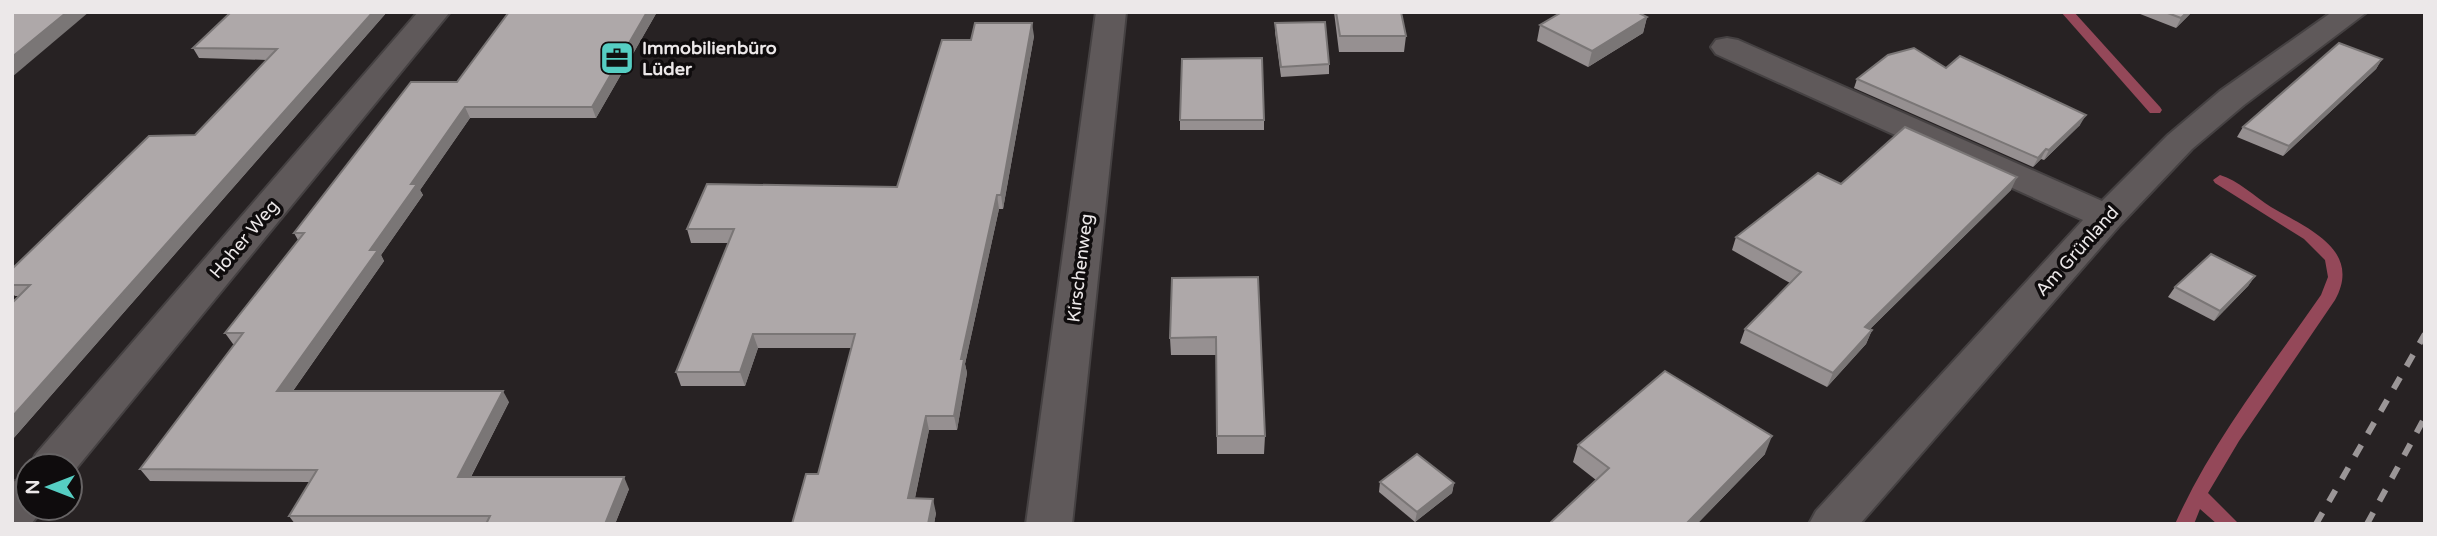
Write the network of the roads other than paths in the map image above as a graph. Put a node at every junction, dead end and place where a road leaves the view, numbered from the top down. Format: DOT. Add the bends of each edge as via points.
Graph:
graph roads {
  1 [pos="435,12"];
  2 [pos="1111,12"];
  3 [pos="2352,12"];
  4 [pos="1727,47"];
  5 [pos="2107,217"];
  6 [pos="64,452"];
  7 [pos="1049,524"];
  8 [pos="1832,524"];
  1 -- 6 [label="street, Hoher Weg"];
  2 -- 7 [label="street, Kirschenweg"];
  3 -- 5 [label="street, Am Grünland" via="2232,97 2180,142"];
  4 -- 5 [label="street"];
  5 -- 8 [label="street, Am Grünland"];
}
